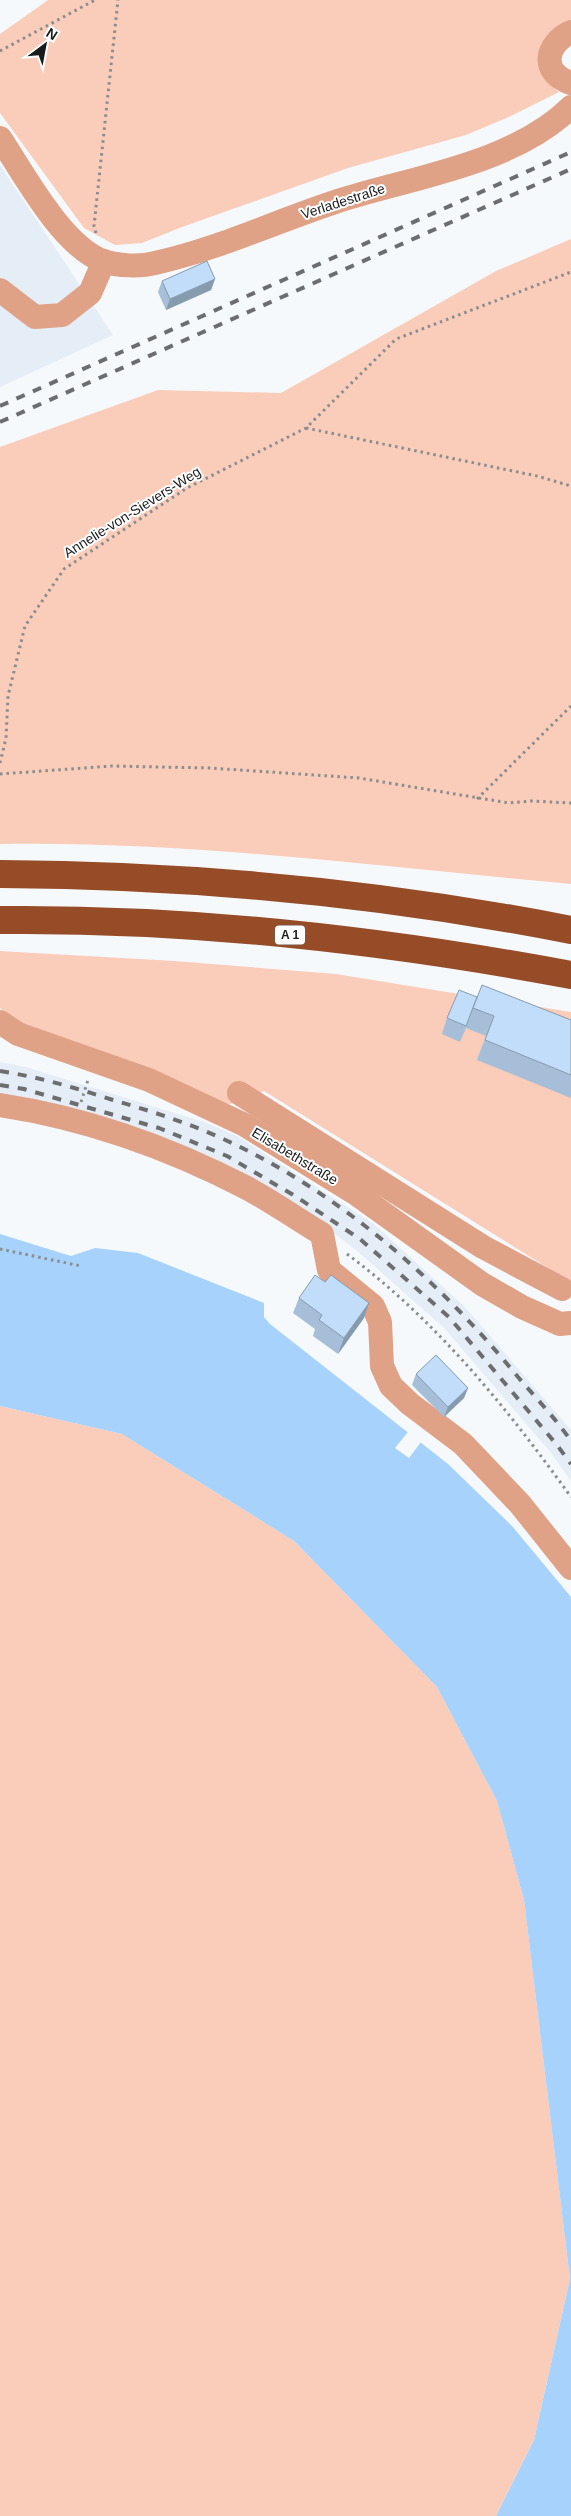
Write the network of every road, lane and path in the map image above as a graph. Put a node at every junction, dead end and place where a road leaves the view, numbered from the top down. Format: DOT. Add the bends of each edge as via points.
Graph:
graph roads {
  1 [pos="95,0"];
  2 [pos="118,0"];
  3 [pos="571,32"];
  4 [pos="0,51"];
  5 [pos="571,83"];
  6 [pos="571,108"];
  7 [pos="0,138"];
  8 [pos="104,261"];
  9 [pos="571,272"];
  10 [pos="0,290"];
  11 [pos="306,428"];
  12 [pos="571,486"];
  13 [pos="571,706"];
  14 [pos="0,763"];
  15 [pos="0,774"];
  16 [pos="476,799"];
  17 [pos="571,803"];
  18 [pos="12,874"];
  19 [pos="3,920"];
  20 [pos="571,930"];
  21 [pos="571,975"];
  22 [pos="0,1022"];
  23 [pos="93,1062"];
  24 [pos="239,1093"];
  25 [pos="0,1105"];
  26 [pos="76,1122"];
  27 [pos="322,1234"];
  28 [pos="0,1248"];
  29 [pos="81,1266"];
  30 [pos="562,1289"];
  31 [pos="570,1323"];
  32 [pos="571,1497"];
  33 [pos="571,1568"];
  1 -- 4 [label="path"];
  2 -- 8 [label="path" via="94,226"];
  3 -- 5 [label="street" via="550,52 549,62 560,79"];
  6 -- 8 [label="street, Verladestraße" via="510,147 453,168 339,201 200,251 154,264"];
  7 -- 8 [label="street, Verladestraße" via="60,226 88,254"];
  8 -- 10 [label="street" via="90,293 62,315 35,317"];
  9 -- 11 [label="path, Annelie-von-Sievers-Weg" via="396,339"];
  11 -- 12 [label="path"];
  11 -- 14 [label="path, Annelie-von-Sievers-Weg" via="187,488 64,569 25,626 8,696 6,738"];
  13 -- 16 [label="path"];
  15 -- 16 [label="path" via="112,766 210,768 359,778"];
  16 -- 17 [label="path" via="509,803"];
  18 -- 20 [label="highway" via="279,887 396,901"];
  19 -- 21 [label="highway, A 1" via="144,923 269,932 395,947"];
  22 -- 23 [label="street, Elisabethstraße" via="18,1034"];
  23 -- 26 [label="path"];
  23 -- 31 [label="street, Elisabethstraße" via="149,1080 244,1125 355,1193 482,1284 560,1324"];
  24 -- 30 [label="street" via="483,1247"];
  25 -- 26 [label="street"];
  26 -- 27 [label="street" via="134,1139 196,1163 249,1189"];
  27 -- 32 [label="path" via="429,1326 499,1400"];
  27 -- 33 [label="street" via="329,1270 373,1306 380,1322 382,1366 391,1386 463,1444 520,1504"];
  28 -- 29 [label="path"];
}
